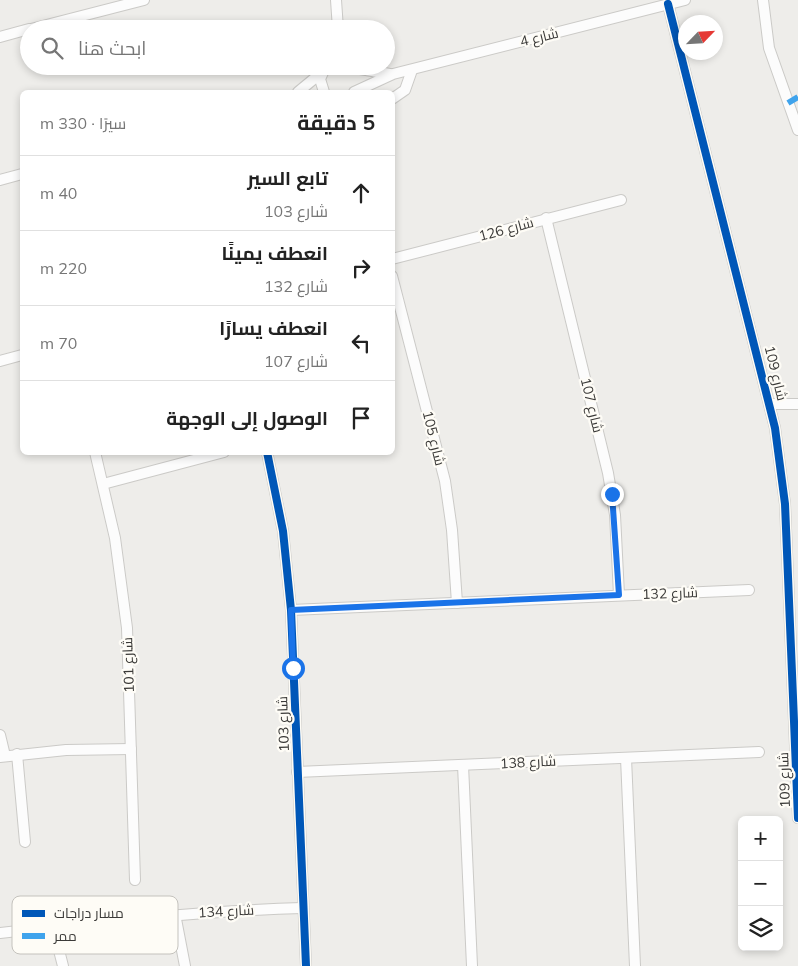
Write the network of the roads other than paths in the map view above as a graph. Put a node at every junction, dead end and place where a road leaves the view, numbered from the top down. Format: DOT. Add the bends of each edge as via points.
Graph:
graph roads {
  1 [pos="144,0"];
  2 [pos="336,0"];
  3 [pos="685,0"];
  4 [pos="763,0"];
  5 [pos="668,4"];
  6 [pos="65,20"];
  7 [pos="337,20"];
  8 [pos="20,31"];
  9 [pos="0,36"];
  10 [pos="412,70"];
  11 [pos="395,74"];
  12 [pos="316,75"];
  13 [pos="322,75"];
  14 [pos="357,75"];
  15 [pos="391,75"];
  16 [pos="300,90"];
  17 [pos="323,90"];
  18 [pos="355,90"];
  19 [pos="358,90"];
  20 [pos="395,97"];
  21 [pos="798,130"];
  22 [pos="20,175"];
  23 [pos="0,180"];
  24 [pos="621,200"];
  25 [pos="546,218"];
  26 [pos="395,258"];
  27 [pos="395,288"];
  28 [pos="20,356"];
  29 [pos="0,361"];
  30 [pos="771,404"];
  31 [pos="798,404"];
  32 [pos="96,455"];
  33 [pos="213,455"];
  34 [pos="268,455"];
  35 [pos="103,484"];
  36 [pos="749,590"];
  37 [pos="619,595"];
  38 [pos="457,603"];
  39 [pos="291,610"];
  40 [pos="795,642"];
  41 [pos="0,735"];
  42 [pos="131,749"];
  43 [pos="758,752"];
  44 [pos="16,754"];
  45 [pos="3,756"];
  46 [pos="626,758"];
  47 [pos="463,765"];
  48 [pos="297,772"];
  49 [pos="798,818"];
  50 [pos="25,842"];
  51 [pos="135,880"];
  52 [pos="302,908"];
  53 [pos="178,914"];
  54 [pos="178,931"];
  55 [pos="184,966"];
  56 [pos="306,966"];
  57 [pos="472,966"];
  58 [pos="635,966"];
  1 -- 6 [label="street"];
  2 -- 7 [label="street"];
  3 -- 5 [label="street, شارع 4"];
  4 -- 21 [label="street" via="771,55"];
  5 -- 10 [label="street, شارع 4"];
  5 -- 30 [label="street, شارع 109"];
  8 -- 9 [label="street"];
  10 -- 11 [label="street, شارع 4"];
  10 -- 20 [label="street" via="405,90"];
  12 -- 16 [label="street"];
  13 -- 17 [label="street" via="320,85"];
  14 -- 18 [label="street"];
  15 -- 19 [label="street, شارع 4"];
  22 -- 23 [label="street"];
  24 -- 25 [label="street, شارع 126"];
  25 -- 26 [label="street, شارع 126"];
  25 -- 37 [label="street, شارع 107" via="608,473 615,522"];
  27 -- 38 [label="street, شارع 105" via="445,481"];
  28 -- 29 [label="street"];
  30 -- 31 [label="street"];
  30 -- 40 [label="street, شارع 109" via="785,504"];
  32 -- 35 [label="street, شارع 101"];
  33 -- 35 [label="street"];
  34 -- 39 [label="street, شارع 103" via="283,530"];
  35 -- 42 [label="street, شارع 101" via="124,598"];
  36 -- 37 [label="street, شارع 132"];
  37 -- 38 [label="street, شارع 132"];
  38 -- 39 [label="street, شارع 132"];
  39 -- 48 [label="street, شارع 103"];
  40 -- 49 [label="street, شارع 109"];
  41 -- 45 [label="street"];
  42 -- 44 [label="street"];
  42 -- 51 [label="street, شارع 101"];
  43 -- 46 [label="street, شارع 138"];
  44 -- 45 [label="street"];
  44 -- 50 [label="street"];
  46 -- 47 [label="street, شارع 138"];
  46 -- 58 [label="street"];
  47 -- 48 [label="street, شارع 138"];
  47 -- 57 [label="street"];
  48 -- 52 [label="street, شارع 103"];
  52 -- 53 [label="street, شارع 134"];
  52 -- 56 [label="street, شارع 103"];
  54 -- 55 [label="street"];
}
